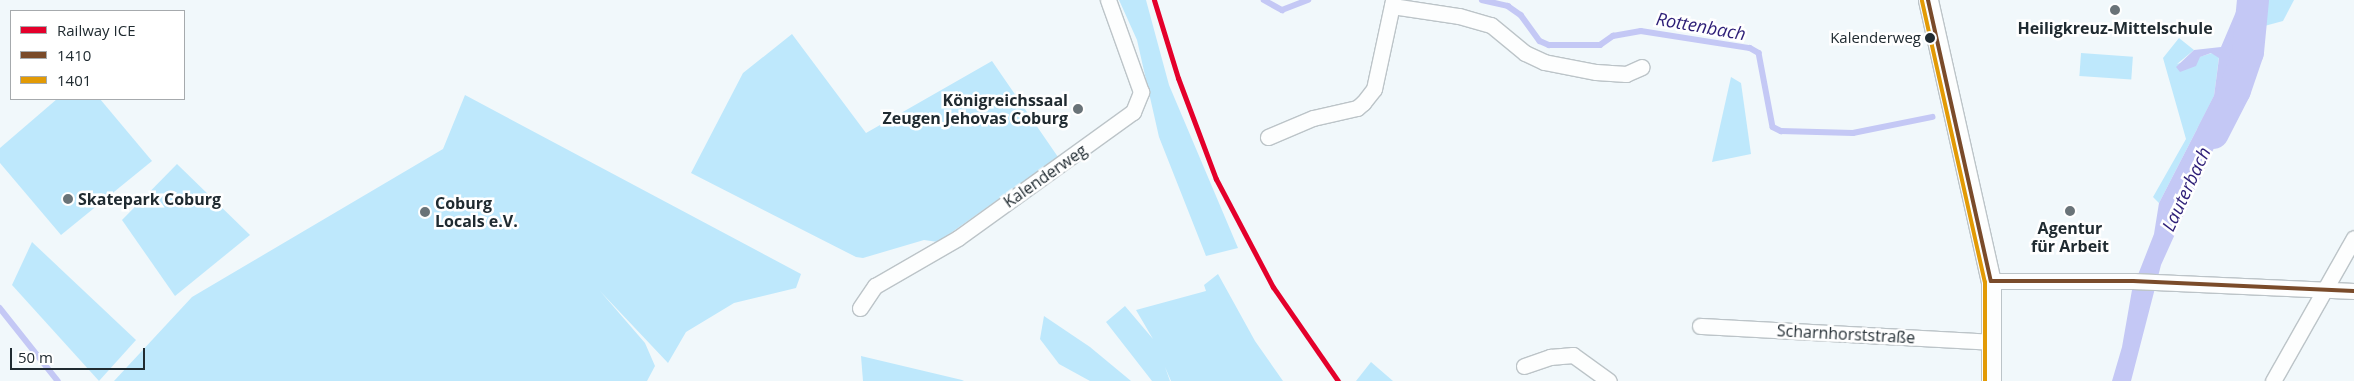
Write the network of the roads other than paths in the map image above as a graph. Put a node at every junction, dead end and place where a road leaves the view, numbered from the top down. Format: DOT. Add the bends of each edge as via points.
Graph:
graph roads {
  1 [pos="1108,0"];
  2 [pos="1928,0"];
  3 [pos="1392,3"];
  4 [pos="1642,67"];
  5 [pos="1268,137"];
  6 [pos="2354,238"];
  7 [pos="1991,282"];
  8 [pos="2324,289"];
  9 [pos="2354,291"];
  10 [pos="860,308"];
  11 [pos="1700,326"];
  12 [pos="1992,342"];
  13 [pos="1524,366"];
  14 [pos="1609,381"];
  15 [pos="1991,381"];
  16 [pos="2273,381"];
  1 -- 10 [label="street, Kalenderweg" via="1141,92 1133,112 958,238 875,286"];
  2 -- 7 [label="street"];
  3 -- 4 [label="street" via="1491,25 1526,53 1544,62 1619,73"];
  3 -- 5 [label="street" via="1374,89 1363,103 1357,108 1313,118"];
  6 -- 8 [label="street"];
  7 -- 8 [label="street" via="2133,281"];
  7 -- 12 [label="street"];
  8 -- 9 [label="street"];
  8 -- 16 [label="street"];
  11 -- 12 [label="street, Scharnhorststraße"];
  12 -- 15 [label="street"];
  13 -- 14 [label="street" via="1550,357 1573,355"];
}
